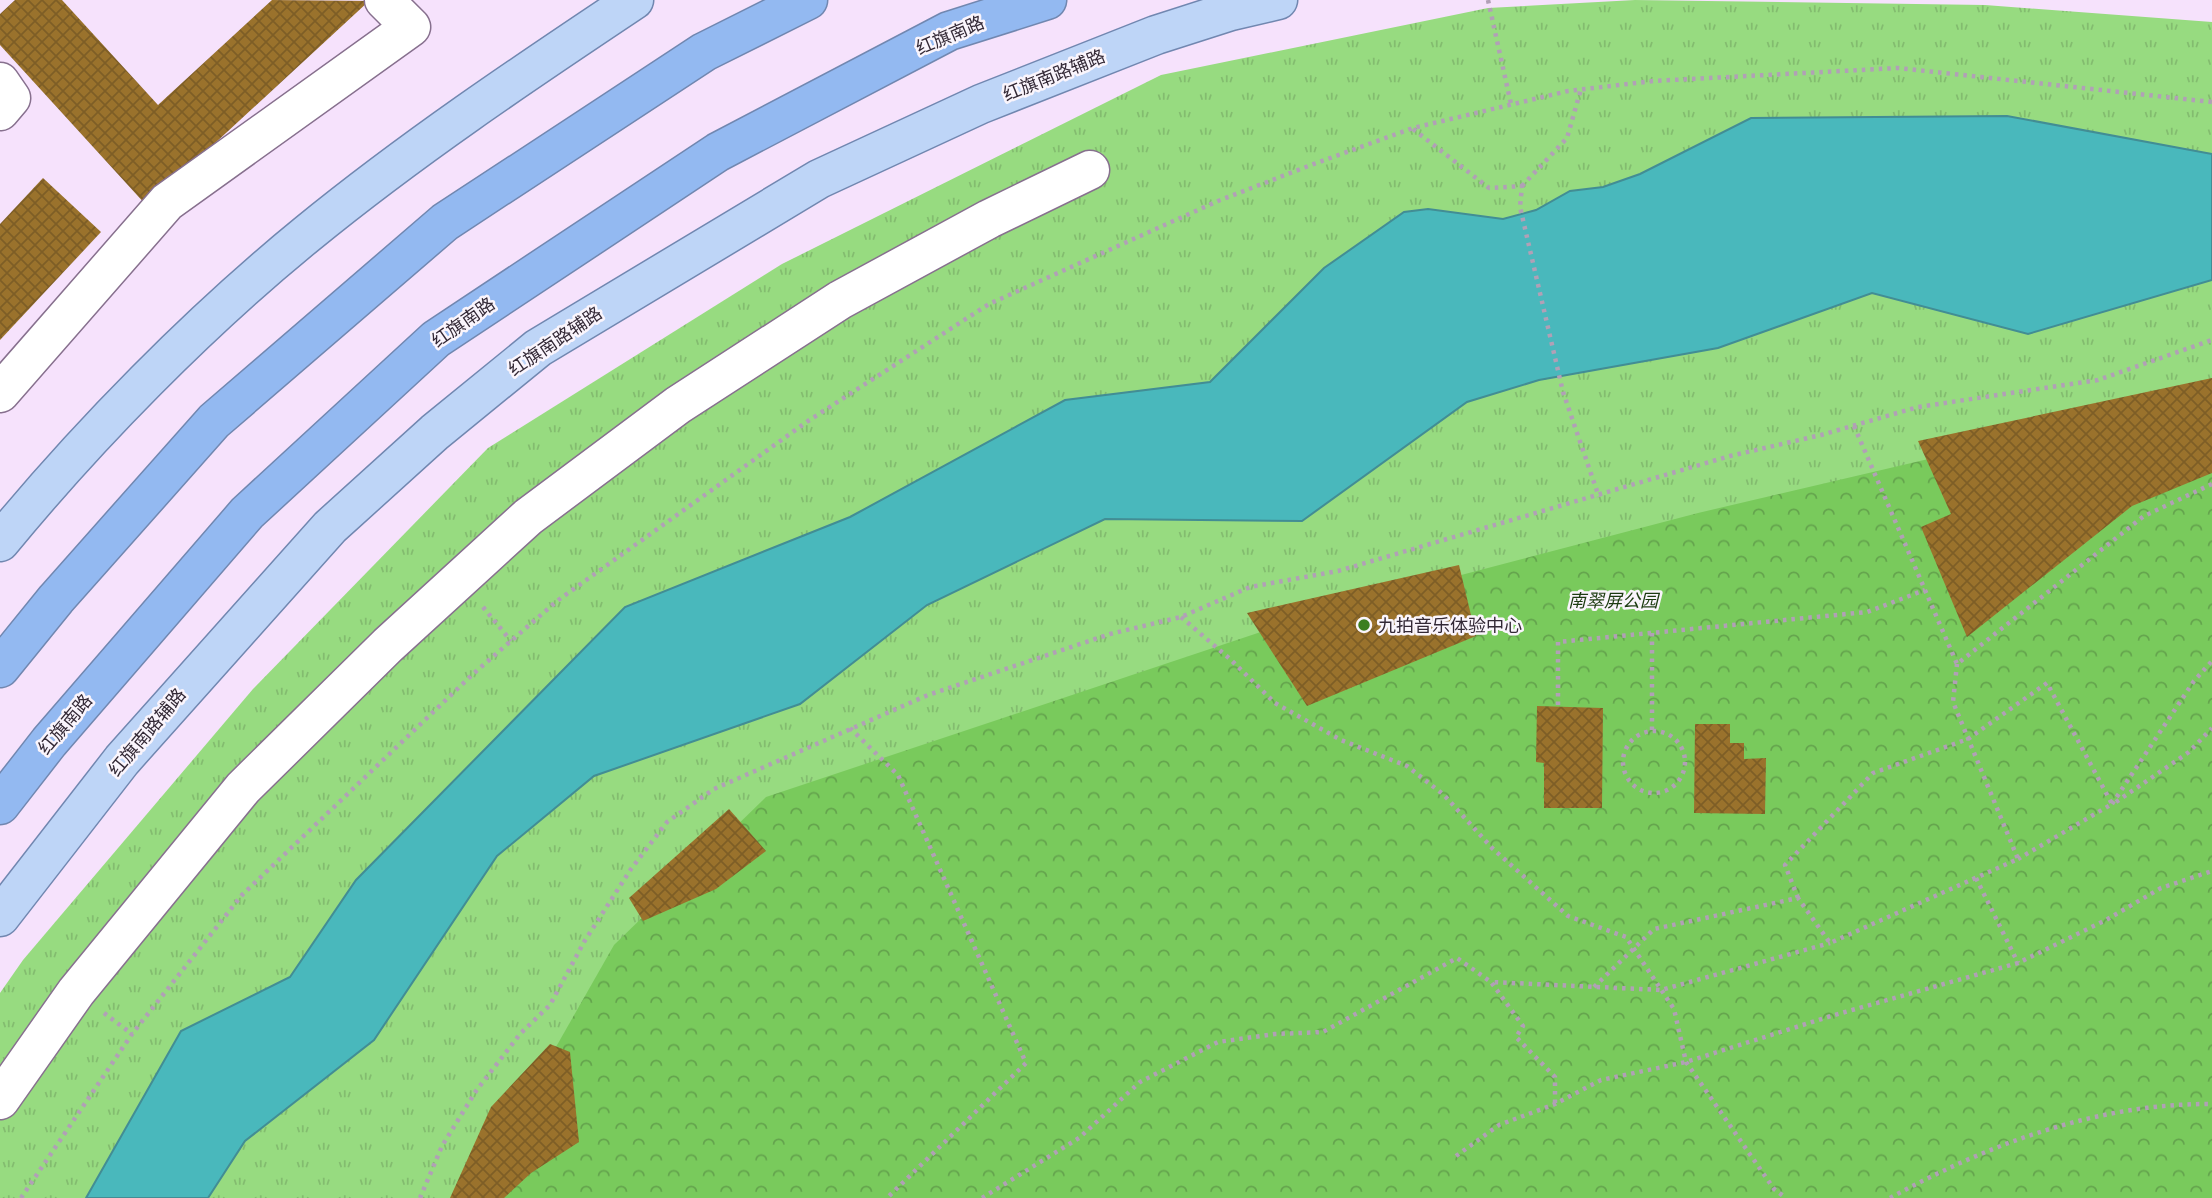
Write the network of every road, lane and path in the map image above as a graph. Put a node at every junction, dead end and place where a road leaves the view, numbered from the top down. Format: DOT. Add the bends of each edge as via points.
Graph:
graph roads {
  1 [pos="384,0"];
  2 [pos="634,0"];
  3 [pos="808,0"];
  4 [pos="1047,0"];
  5 [pos="1278,0"];
  6 [pos="1488,0"];
  7 [pos="1581,89"];
  8 [pos="2212,102"];
  9 [pos="1511,104"];
  10 [pos="1413,128"];
  11 [pos="1090,170"];
  12 [pos="1522,186"];
  13 [pos="2212,340"];
  14 [pos="0,393"];
  15 [pos="1854,426"];
  16 [pos="2212,484"];
  17 [pos="1599,497"];
  18 [pos="0,542"];
  19 [pos="460,579"];
  20 [pos="1924,590"];
  21 [pos="1181,617"];
  22 [pos="1652,632"];
  23 [pos="511,641"];
  24 [pos="2212,661"];
  25 [pos="1956,664"];
  26 [pos="0,668"];
  27 [pos="1558,705"];
  28 [pos="850,728"];
  29 [pos="2212,728"];
  30 [pos="1652,730"];
  31 [pos="1968,739"];
  32 [pos="2112,804"];
  33 [pos="0,805"];
  34 [pos="2018,859"];
  35 [pos="2212,871"];
  36 [pos="1976,878"];
  37 [pos="1798,898"];
  38 [pos="0,917"];
  39 [pos="1830,943"];
  40 [pos="1633,948"];
  41 [pos="2018,963"];
  42 [pos="1491,982"];
  43 [pos="1594,987"];
  44 [pos="1661,989"];
  45 [pos="1686,1062"];
  46 [pos="0,1100"];
  47 [pos="1555,1104"];
  48 [pos="2212,1104"];
  49 [pos="1456,1156"];
  50 [pos="21,1198"];
  51 [pos="420,1198"];
  52 [pos="887,1198"];
  53 [pos="982,1198"];
  54 [pos="1786,1198"];
  55 [pos="1890,1198"];
  1 -- 14 [label="street" via="411,27 167,202"];
  2 -- 18 [label="main road" via="521,75 305,236 179,351"];
  3 -- 26 [label="highway" via="705,52 444,222 214,421"];
  4 -- 33 [label="highway, 红旗南路" via="949,31 718,152 436,339 247,513"];
  5 -- 38 [label="main road, 红旗南路辅路" via="1156,35 981,104 818,179 538,348 435,432 330,527 122,760"];
  6 -- 9 [label="path"];
  7 -- 8 [label="path" via="1898,68"];
  7 -- 9 [label="path"];
  7 -- 12 [label="path" via="1567,138"];
  9 -- 10 [label="path"];
  10 -- 12 [label="path" via="1489,188"];
  10 -- 23 [label="path" via="1218,201 989,304 797,429 556,601"];
  11 -- 19 [label="street" via="840,300 689,397 528,517"];
  12 -- 17 [label="path" via="1520,206 1563,392"];
  13 -- 15 [label="path" via="2098,380 1918,407"];
  15 -- 17 [label="path" via="1730,456"];
  15 -- 20 [label="path"];
  16 -- 25 [label="path" via="2144,516"];
  17 -- 21 [label="path" via="1338,571 1250,587"];
  19 -- 23 [label="path"];
  19 -- 46 [label="street" via="243,788 76,992"];
  20 -- 22 [label="path" via="1867,612"];
  20 -- 25 [label="path"];
  21 -- 28 [label="path" via="1110,634 940,691"];
  21 -- 40 [label="path" via="1275,703 1341,740 1407,766 1444,795 1492,848 1568,916 1626,937"];
  22 -- 27 [label="path" via="1558,642"];
  22 -- 30 [label="path"];
  23 -- 50 [label="path" via="242,895 132,1034"];
  24 -- 32 [label="path"];
  25 -- 31 [label="path" via="1952,702"];
  28 -- 51 [label="path" via="714,789 667,822 584,942 550,1005 520,1034 476,1091 442,1146"];
  28 -- 52 [label="path" via="898,775 1026,1063"];
  29 -- 32 [label="path" via="2189,752"];
  30 -- 30 [label="path" via="1672,736 1684,751 1685,761 1673,788 1653,794 1633,786 1623,768 1626,747 1633,738"];
  31 -- 32 [label="path" via="2047,683"];
  31 -- 34 [label="path"];
  31 -- 37 [label="path" via="1873,774 1785,865"];
  32 -- 34 [label="path"];
  34 -- 36 [label="path"];
  35 -- 41 [label="path" via="2161,888"];
  36 -- 39 [label="path"];
  36 -- 41 [label="path"];
  37 -- 39 [label="path"];
  37 -- 40 [label="path" via="1654,929"];
  39 -- 44 [label="path"];
  40 -- 43 [label="path"];
  40 -- 44 [label="path"];
  41 -- 45 [label="path"];
  42 -- 43 [label="path"];
  42 -- 47 [label="path" via="1523,1026 1516,1037 1555,1077"];
  42 -- 53 [label="path" via="1457,958 1323,1032 1218,1042 1140,1082 1079,1138"];
  43 -- 44 [label="path"];
  44 -- 45 [label="path" via="1674,1009"];
  45 -- 47 [label="path" via="1601,1080"];
  45 -- 54 [label="path" via="1774,1189"];
  47 -- 49 [label="path" via="1499,1125"];
  48 -- 55 [label="path" via="2162,1104 2043,1130 1972,1157"];
}
